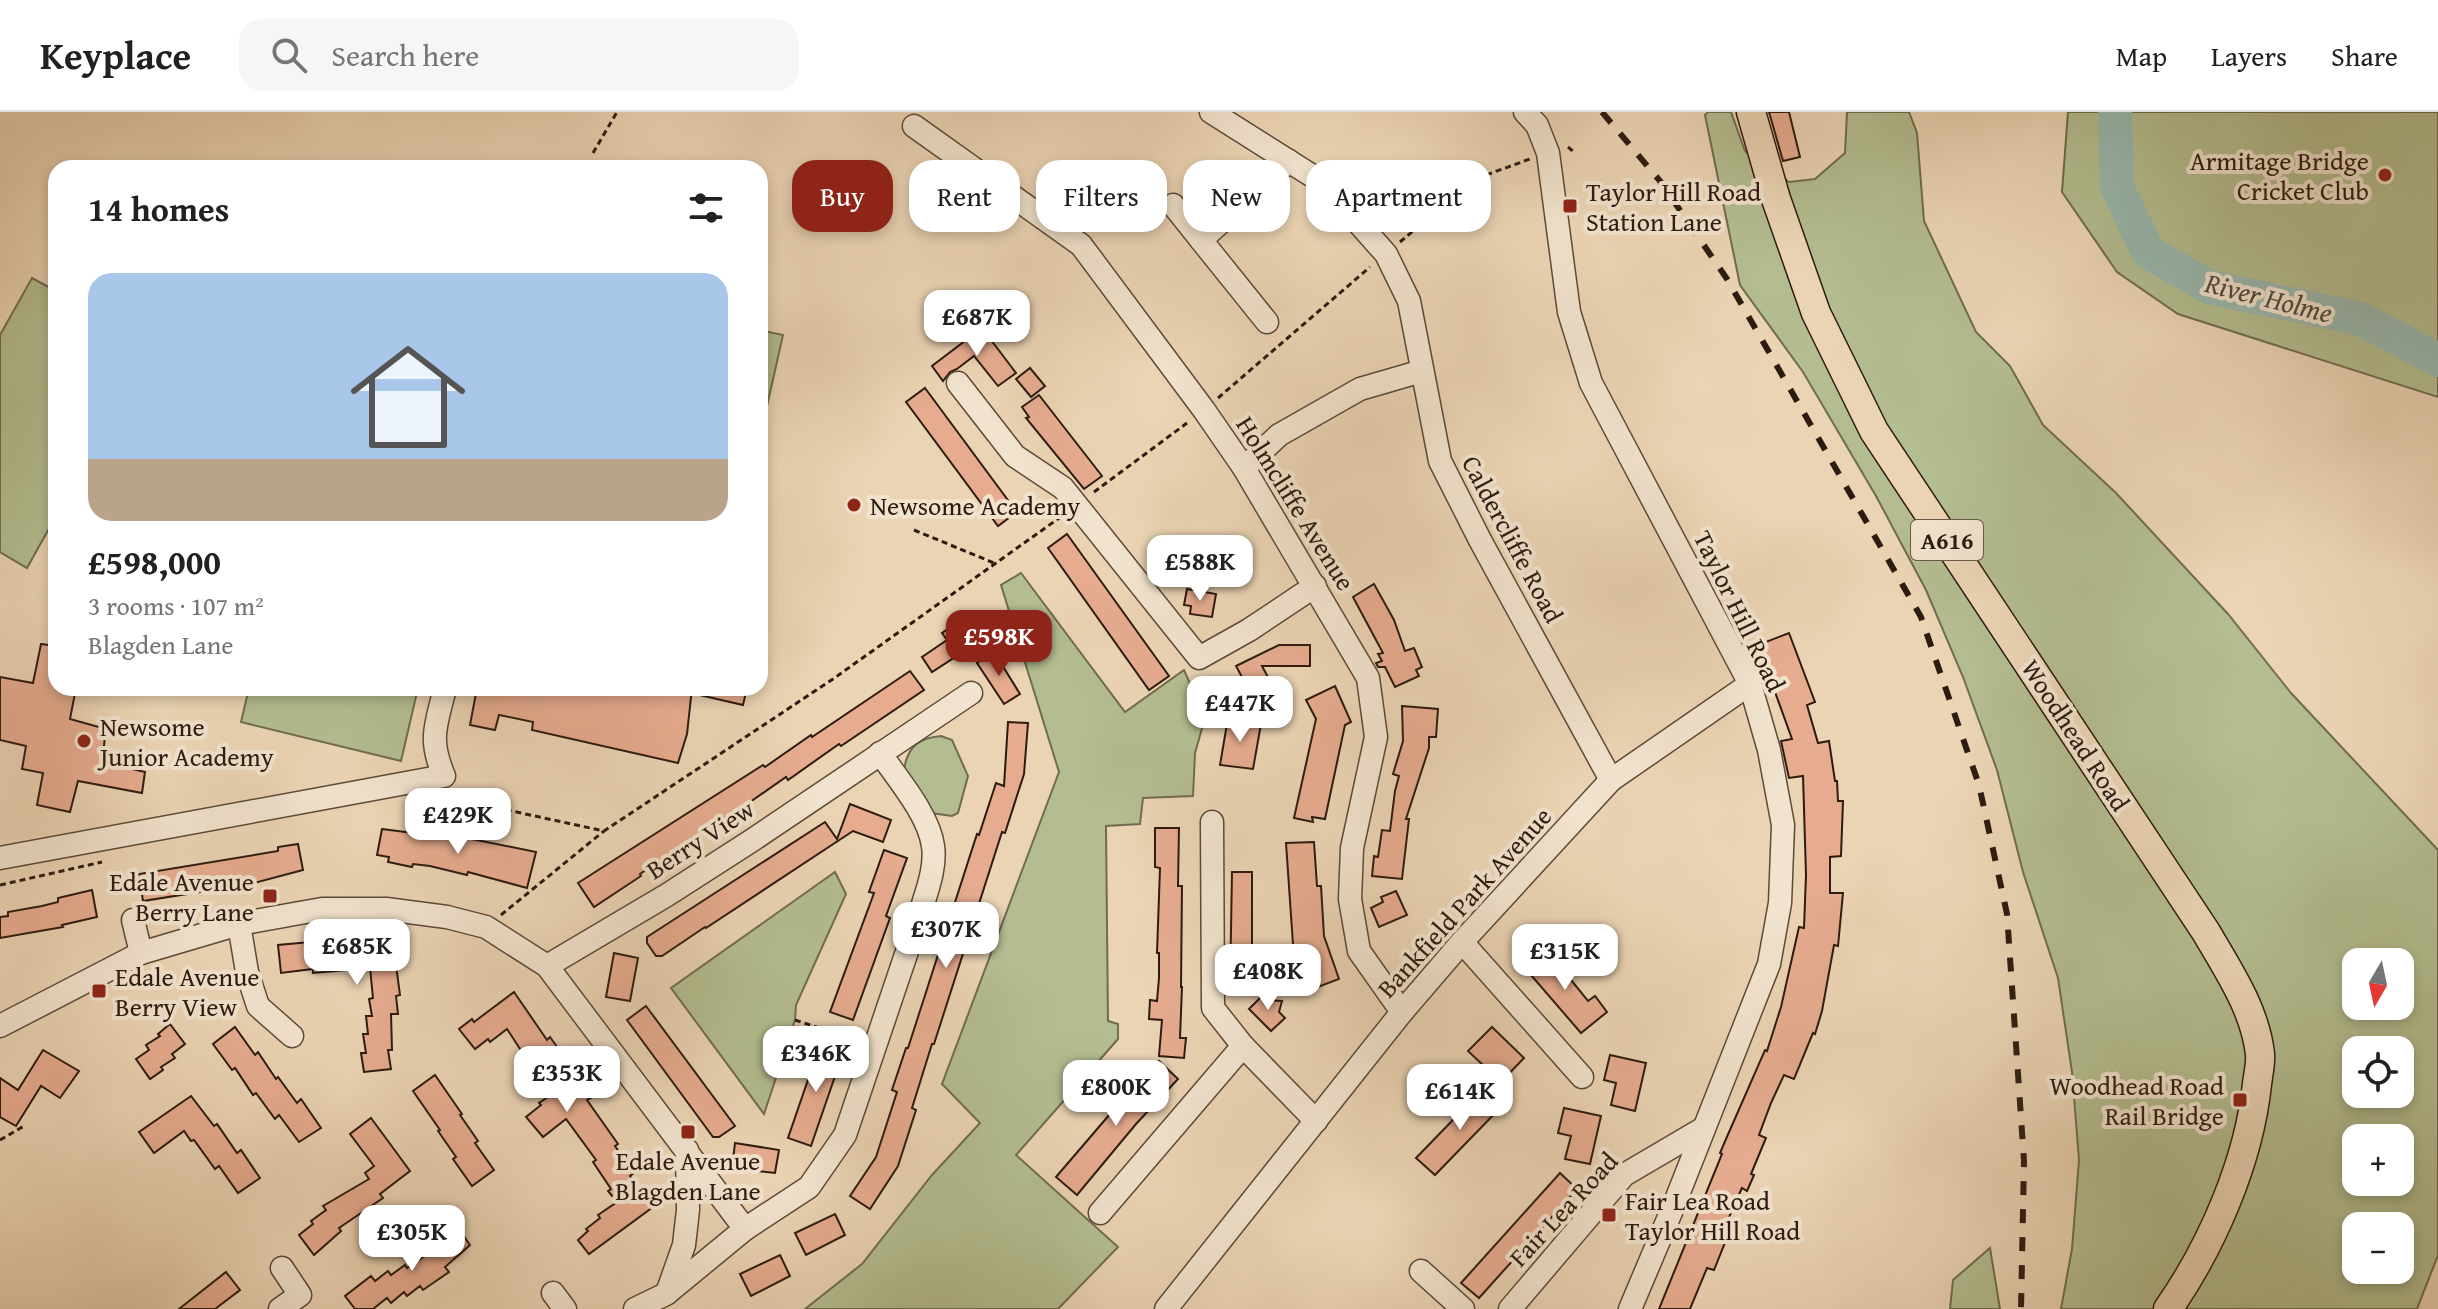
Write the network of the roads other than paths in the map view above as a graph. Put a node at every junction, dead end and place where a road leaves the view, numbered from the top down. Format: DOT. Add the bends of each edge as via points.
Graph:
graph roads {
  1 [pos="1211,112"];
  2 [pos="1751,112"];
  3 [pos="1535,116"];
  4 [pos="914,126"];
  5 [pos="1287,160"];
  6 [pos="1290,162"];
  7 [pos="1173,205"];
  8 [pos="1210,232"];
  9 [pos="1201,240"];
  10 [pos="1267,322"];
  11 [pos="1422,371"];
  12 [pos="958,383"];
  13 [pos="1244,468"];
  14 [pos="1315,586"];
  15 [pos="1750,684"];
  16 [pos="971,693"];
  17 [pos="443,696"];
  18 [pos="880,753"];
  19 [pos="1611,780"];
  20 [pos="1212,822"];
  21 [pos="0,858"];
  22 [pos="133,920"];
  23 [pos="239,924"];
  24 [pos="1462,942"];
  25 [pos="141,953"];
  26 [pos="547,966"];
  27 [pos="1402,1012"];
  28 [pos="0,1026"];
  29 [pos="292,1036"];
  30 [pos="1243,1046"];
  31 [pos="1582,1077"];
  32 [pos="1316,1121"];
  33 [pos="1704,1128"];
  34 [pos="687,1150"];
  35 [pos="1100,1213"];
  36 [pos="745,1229"];
  37 [pos="282,1268"];
  38 [pos="1421,1271"];
  39 [pos="666,1294"];
  40 [pos="280,1309"];
  41 [pos="635,1309"];
  42 [pos="1166,1309"];
  43 [pos="1463,1309"];
  44 [pos="1510,1309"];
  45 [pos="1630,1309"];
  46 [pos="2168,1309"];
  1 -- 5 [label="street, Caldercliffe Road"];
  2 -- 46 [label="main road, Woodhead Road / A616" via="1816,313 1874,431 2206,932 2247,1005 2260,1055 2240,1168 2193,1272"];
  3 -- 15 [label="street, Taylor Hill Road" via="1548,153 1569,312 1591,383"];
  4 -- 13 [label="street, Holmcliffe Avenue" via="1081,245"];
  6 -- 11 [label="street, Caldercliffe Road" via="1322,182 1386,254 1409,301"];
  7 -- 9 [label="street"];
  8 -- 9 [label="street"];
  9 -- 10 [label="street"];
  11 -- 13 [label="street" via="1360,389 1279,435"];
  11 -- 19 [label="street, Caldercliffe Road" via="1440,461"];
  12 -- 14 [label="street" via="1015,456 1063,488 1199,658"];
  13 -- 14 [label="street, Holmcliffe Avenue"];
  14 -- 27 [label="street, Holmcliffe Avenue" via="1368,678 1376,737 1352,848 1350,899 1359,951"];
  15 -- 19 [label="street, Bankfield Park Avenue"];
  15 -- 33 [label="street, Taylor Hill Road" via="1783,825 1780,903 1769,964"];
  16 -- 18 [label="street, Berry View"];
  17 -- 21 [label="street" via="433,737 444,776"];
  18 -- 26 [label="street, Berry View" via="667,895"];
  18 -- 36 [label="street" via="928,828 933,869 845,1135 809,1187"];
  19 -- 24 [label="street, Bankfield Park Avenue"];
  20 -- 30 [label="street" via="1212,998 1218,1016"];
  22 -- 25 [label="street"];
  23 -- 25 [label="street"];
  23 -- 26 [label="street" via="322,909 386,909 447,917 486,927"];
  23 -- 29 [label="street" via="258,1006"];
  24 -- 27 [label="street, Bankfield Park Avenue"];
  24 -- 31 [label="street"];
  25 -- 28 [label="street"];
  26 -- 34 [label="street"];
  27 -- 32 [label="street, Bankfield Park Avenue"];
  30 -- 32 [label="street"];
  30 -- 35 [label="street" via="1128,1193"];
  32 -- 42 [label="street, Bankfield Park Avenue"];
  33 -- 44 [label="street, Fair Lea Road" via="1624,1175"];
  33 -- 45 [label="street, Taylor Hill Road"];
  34 -- 36 [label="street"];
  34 -- 39 [label="street" via="684,1245"];
  36 -- 39 [label="street"];
  37 -- 40 [label="street" via="300,1295"];
  38 -- 43 [label="street"];
  39 -- 41 [label="street"];
}
